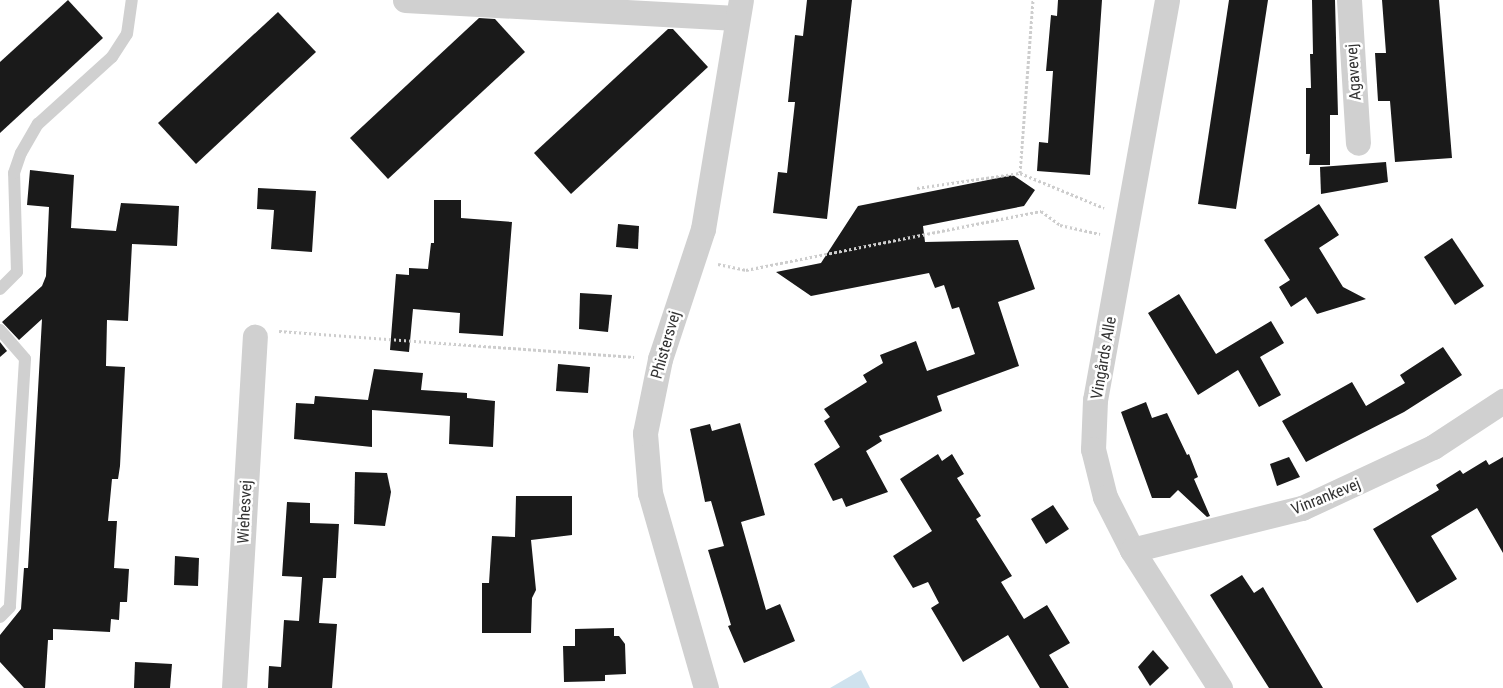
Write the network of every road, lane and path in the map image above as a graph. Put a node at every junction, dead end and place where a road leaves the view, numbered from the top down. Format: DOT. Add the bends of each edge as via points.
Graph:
graph roads {
  1 [pos="132,0"];
  2 [pos="405,0"];
  3 [pos="1033,0"];
  4 [pos="1167,0"];
  5 [pos="1349,0"];
  6 [pos="739,9"];
  7 [pos="1358,143"];
  8 [pos="1020,173"];
  9 [pos="917,188"];
  10 [pos="1128,228"];
  11 [pos="693,259"];
  12 [pos="0,289"];
  13 [pos="0,330"];
  14 [pos="255,337"];
  15 [pos="660,359"];
  16 [pos="1503,401"];
  17 [pos="1132,550"];
  18 [pos="0,617"];
  19 [pos="234,688"];
  20 [pos="706,688"];
  21 [pos="1220,688"];
  1 -- 12 [label="lane" via="127,34 112,57 38,124 21,153 14,173 17,272"];
  2 -- 6 [label="street"];
  3 -- 8 [label="path"];
  4 -- 10 [label="street, Vingårds Alle"];
  5 -- 7 [label="street, Agavevej"];
  6 -- 11 [label="street, Phistersvej" via="703,229"];
  8 -- 9 [label="path"];
  8 -- 10 [label="path"];
  10 -- 11 [label="path" via="1084,232 1060,225 1041,211 746,270"];
  10 -- 17 [label="street, Vingårds Alle" via="1095,400 1093,449 1106,497"];
  11 -- 15 [label="street, Phistersvej"];
  13 -- 18 [label="lane" via="25,359 10,607"];
  14 -- 15 [label="path" via="278,331"];
  14 -- 19 [label="street, Wiehesvej"];
  15 -- 20 [label="street, Phistersvej" via="644,433 650,493"];
  16 -- 17 [label="street, Vinrankevej" via="1433,447 1302,508"];
  17 -- 21 [label="street, Vingårds Alle"];
}
